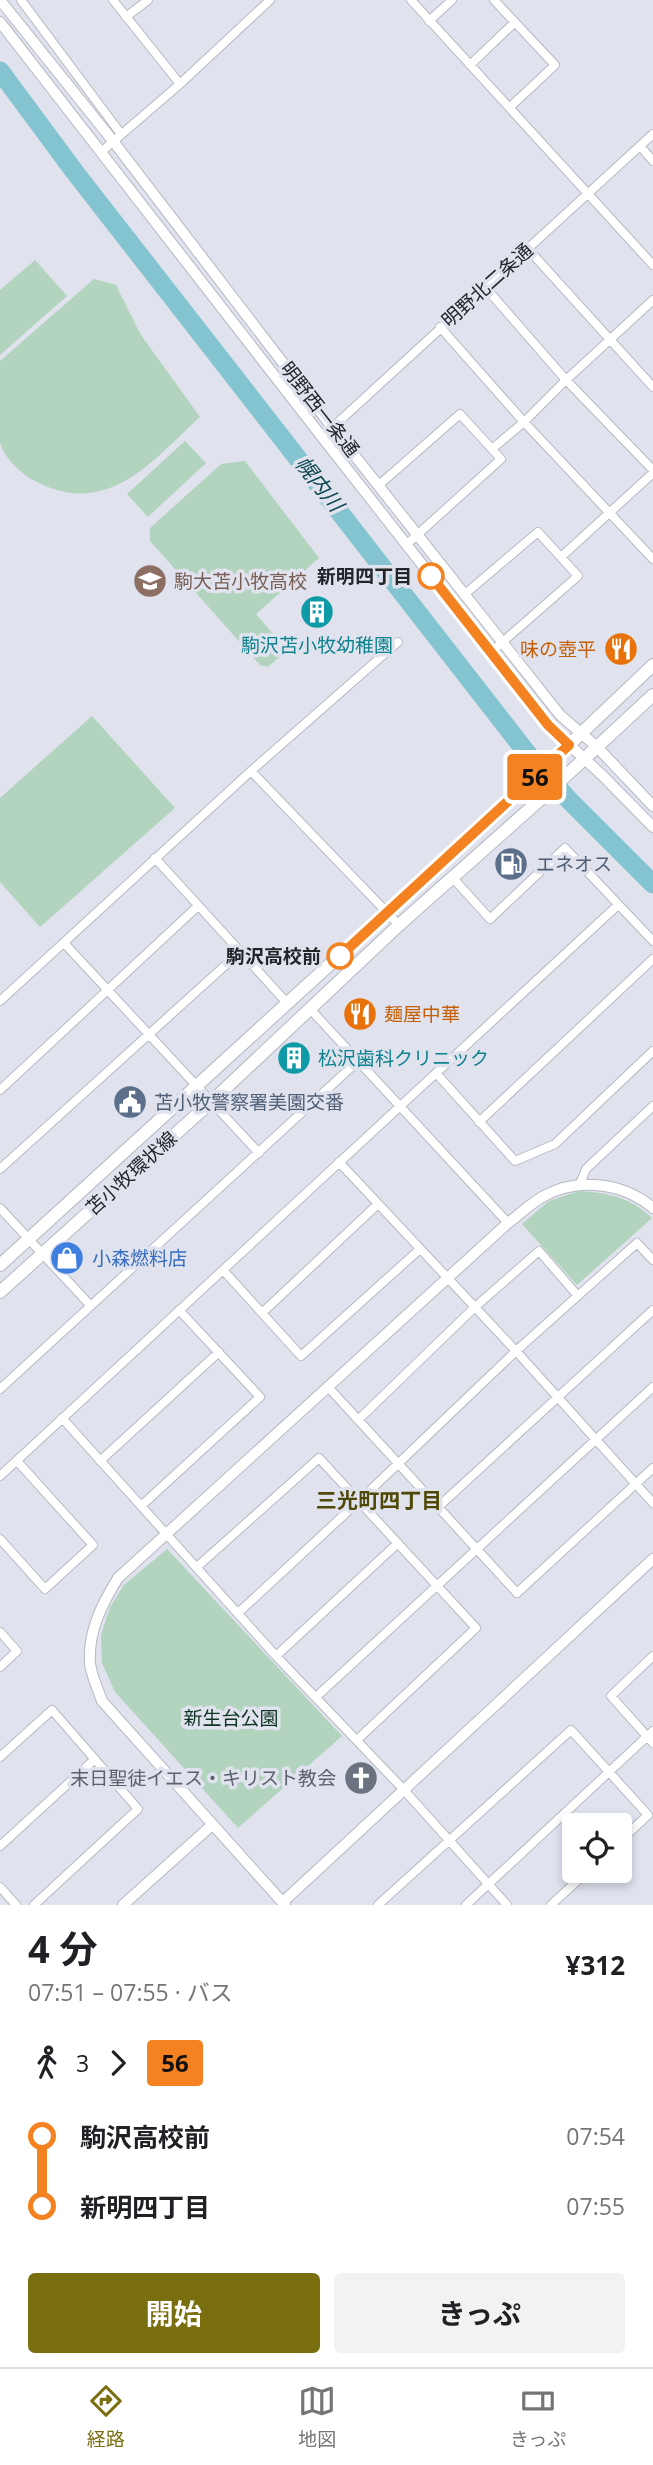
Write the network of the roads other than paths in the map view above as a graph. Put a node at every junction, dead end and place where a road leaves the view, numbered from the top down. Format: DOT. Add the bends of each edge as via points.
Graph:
graph roads {
  1 [pos="0,0"];
  2 [pos="113,0"];
  3 [pos="148,0"];
  4 [pos="270,0"];
  5 [pos="411,0"];
  6 [pos="452,0"];
  7 [pos="494,0"];
  8 [pos="24,1"];
  9 [pos="12,16"];
  10 [pos="126,17"];
  11 [pos="429,21"];
  12 [pos="515,22"];
  13 [pos="1,24"];
  14 [pos="470,65"];
  15 [pos="180,84"];
  16 [pos="510,107"];
  17 [pos="653,134"];
  18 [pos="117,137"];
  19 [pos="640,146"];
  20 [pos="101,152"];
  21 [pos="653,160"];
  22 [pos="588,194"];
  23 [pos="528,249"];
  24 [pos="653,265"];
  25 [pos="485,287"];
  26 [pos="653,299"];
  27 [pos="440,327"];
  28 [pos="610,340"];
  29 [pos="566,380"];
  30 [pos="653,387"];
  31 [pos="524,422"];
  32 [pos="332,427"];
  33 [pos="322,438"];
  34 [pos="492,449"];
  35 [pos="653,472"];
  36 [pos="379,485"];
  37 [pos="610,512"];
  38 [pos="418,535"];
  39 [pos="407,545"];
  40 [pos="561,557"];
  41 [pos="653,559"];
  42 [pos="465,594"];
  43 [pos="398,642"];
  44 [pos="503,642"];
  45 [pos="490,653"];
  46 [pos="653,664"];
  47 [pos="653,695"];
  48 [pos="582,733"];
  49 [pos="569,745"];
  50 [pos="597,747"];
  51 [pos="584,759"];
  52 [pos="251,771"];
  53 [pos="653,806"];
  54 [pos="653,827"];
  55 [pos="155,858"];
  56 [pos="452,877"];
  57 [pos="618,905"];
  58 [pos="198,906"];
  59 [pos="387,913"];
  60 [pos="399,925"];
  61 [pos="653,941"];
  62 [pos="64,943"];
  63 [pos="240,952"];
  64 [pos="653,958"];
  65 [pos="109,990"];
  66 [pos="0,1001"];
  67 [pos="288,1004"];
  68 [pos="311,1010"];
  69 [pos="149,1034"];
  70 [pos="653,1051"];
  71 [pos="358,1062"];
  72 [pos="436,1073"];
  73 [pos="197,1086"];
  74 [pos="0,1090"];
  75 [pos="211,1102"];
  76 [pos="400,1105"];
  77 [pos="653,1107"];
  78 [pos="479,1122"];
  79 [pos="259,1153"];
  80 [pos="339,1162"];
  81 [pos="0,1169"];
  82 [pos="580,1184"];
  83 [pos="378,1203"];
  84 [pos="0,1208"];
  85 [pos="653,1208"];
  86 [pos="508,1223"];
  87 [pos="29,1239"];
  88 [pos="420,1249"];
  89 [pos="43,1253"];
  90 [pos="653,1260"];
  91 [pos="0,1265"];
  92 [pos="223,1270"];
  93 [pos="448,1279"];
  94 [pos="0,1292"];
  95 [pos="578,1296"];
  96 [pos="90,1305"];
  97 [pos="474,1308"];
  98 [pos="179,1310"];
  99 [pos="653,1310"];
  100 [pos="262,1313"];
  101 [pos="516,1351"];
  102 [pos="219,1352"];
  103 [pos="653,1387"];
  104 [pos="329,1388"];
  105 [pos="0,1389"];
  106 [pos="558,1396"];
  107 [pos="62,1419"];
  108 [pos="358,1420"];
  109 [pos="596,1439"];
  110 [pos="17,1461"];
  111 [pos="100,1461"];
  112 [pos="397,1464"];
  113 [pos="653,1468"];
  114 [pos="0,1476"];
  115 [pos="635,1485"];
  116 [pos="359,1501"];
  117 [pos="653,1503"];
  118 [pos="141,1506"];
  119 [pos="437,1508"];
  120 [pos="167,1534"];
  121 [pos="0,1539"];
  122 [pos="398,1543"];
  123 [pos="477,1549"];
  124 [pos="653,1559"];
  125 [pos="197,1567"];
  126 [pos="437,1586"];
  127 [pos="238,1613"];
  128 [pos="0,1632"];
  129 [pos="276,1656"];
  130 [pos="653,1656"];
  131 [pos="0,1667"];
  132 [pos="316,1697"];
  133 [pos="651,1737"];
  134 [pos="358,1740"];
  135 [pos="0,1757"];
  136 [pos="95,1759"];
  137 [pos="610,1772"];
  138 [pos="404,1790"];
  139 [pos="212,1825"];
  140 [pos="632,1830"];
  141 [pos="450,1839"];
  142 [pos="0,1846"];
  143 [pos="575,1883"];
  144 [pos="489,1884"];
  145 [pos="0,1887"];
  146 [pos="284,1904"];
  147 [pos="16,1905"];
  148 [pos="34,1905"];
  149 [pos="123,1905"];
  150 [pos="378,1905"];
  151 [pos="466,1905"];
  152 [pos="507,1905"];
  153 [pos="551,1905"];
  1 -- 9 [label="street, 明野西一条通"];
  2 -- 10 [label="street"];
  3 -- 10 [label="street"];
  4 -- 15 [label="street"];
  5 -- 11 [label="street"];
  6 -- 11 [label="street"];
  7 -- 12 [label="street"];
  8 -- 18 [label="street"];
  9 -- 13 [label="street"];
  9 -- 18 [label="street, 明野西一条通"];
  10 -- 15 [label="street"];
  11 -- 14 [label="street"];
  12 -- 14 [label="street"];
  12 -- 16 [label="street" via="555,65"];
  13 -- 20 [label="street, 明野西一条通"];
  14 -- 16 [label="street"];
  15 -- 18 [label="street"];
  16 -- 22 [label="street"];
  17 -- 19 [label="street, 明野北二条通"];
  18 -- 20 [label="street"];
  18 -- 32 [label="street, 明野西一条通"];
  19 -- 21 [label="street"];
  19 -- 22 [label="street, 明野北二条通"];
  20 -- 33 [label="street, 明野西一条通"];
  22 -- 23 [label="street, 明野北二条通"];
  22 -- 24 [label="street"];
  23 -- 25 [label="street, 明野北二条通"];
  23 -- 28 [label="street"];
  25 -- 27 [label="street, 明野北二条通"];
  25 -- 29 [label="street"];
  26 -- 28 [label="street"];
  27 -- 31 [label="street"];
  27 -- 32 [label="street, 明野北二条通"];
  28 -- 29 [label="street"];
  28 -- 30 [label="street"];
  29 -- 31 [label="street"];
  29 -- 35 [label="street"];
  31 -- 34 [label="street"];
  31 -- 37 [label="street"];
  32 -- 33 [label="street, 明野北二条通"];
  32 -- 36 [label="street, 明野西一条通"];
  33 -- 39 [label="street, 明野西一条通"];
  34 -- 36 [label="street" via="460,414"];
  34 -- 38 [label="street" via="501,459"];
  35 -- 37 [label="street"];
  36 -- 38 [label="street, 明野西一条通"];
  37 -- 40 [label="street"];
  37 -- 41 [label="street"];
  38 -- 39 [label="street"];
  38 -- 42 [label="street, 明野西一条通"];
  39 -- 45 [label="street, 明野西一条通"];
  40 -- 42 [label="street" via="538,532"];
  40 -- 44 [label="street" via="578,576"];
  42 -- 44 [label="street, 明野西一条通"];
  43 -- 52 [label="street"];
  44 -- 45 [label="street"];
  44 -- 48 [label="street, 明野西一条通" via="560,715"];
  45 -- 49 [label="street, 明野西一条通"];
  46 -- 48 [label="main road, 苫小牧環状線"];
  47 -- 50 [label="main road, 苫小牧環状線"];
  48 -- 49 [label="main road, 苫小牧環状線"];
  48 -- 50 [label="street, 明野西一条通"];
  49 -- 51 [label="street, 明野西一条通"];
  49 -- 59 [label="main road, 苫小牧環状線"];
  50 -- 51 [label="main road, 苫小牧環状線"];
  50 -- 53 [label="street, 明野西一条通"];
  51 -- 54 [label="street, 明野西一条通"];
  51 -- 56 [label="main road, 苫小牧環状線"];
  52 -- 55 [label="street"];
  52 -- 59 [label="street"];
  55 -- 58 [label="street"];
  55 -- 62 [label="street"];
  56 -- 57 [label="street" via="489,919 565,848"];
  56 -- 60 [label="main road, 苫小牧環状線"];
  57 -- 61 [label="street"];
  57 -- 72 [label="street"];
  58 -- 63 [label="street"];
  58 -- 65 [label="street"];
  59 -- 60 [label="street"];
  59 -- 67 [label="main road, 苫小牧環状線"];
  60 -- 68 [label="main road, 苫小牧環状線"];
  62 -- 65 [label="street"];
  62 -- 66 [label="street"];
  63 -- 67 [label="street"];
  63 -- 69 [label="street"];
  64 -- 78 [label="street"];
  65 -- 69 [label="street"];
  65 -- 74 [label="street"];
  67 -- 73 [label="main road, 苫小牧環状線"];
  68 -- 71 [label="street"];
  68 -- 75 [label="main road, 苫小牧環状線"];
  69 -- 73 [label="street"];
  69 -- 81 [label="street"];
  70 -- 78 [label="street" via="555,1144 514,1161"];
  71 -- 76 [label="street"];
  71 -- 79 [label="street"];
  72 -- 76 [label="street"];
  72 -- 78 [label="street"];
  73 -- 75 [label="street"];
  73 -- 87 [label="main road, 苫小牧環状線"];
  75 -- 79 [label="street"];
  75 -- 89 [label="main road, 苫小牧環状線"];
  76 -- 80 [label="street"];
  76 -- 86 [label="street"];
  77 -- 82 [label="street" via="586,1169"];
  79 -- 96 [label="street"];
  80 -- 83 [label="street"];
  80 -- 92 [label="street"];
  82 -- 85 [label="street" via="639,1196"];
  82 -- 86 [label="street" via="545,1195"];
  83 -- 88 [label="street"];
  83 -- 100 [label="street"];
  84 -- 87 [label="street"];
  86 -- 93 [label="street"];
  87 -- 89 [label="street"];
  87 -- 91 [label="main road, 苫小牧環状線"];
  88 -- 93 [label="street"];
  88 -- 100 [label="street" via="301,1356"];
  89 -- 94 [label="main road, 苫小牧環状線"];
  89 -- 96 [label="street"];
  90 -- 95 [label="street" via="637,1243"];
  92 -- 98 [label="street"];
  92 -- 100 [label="street"];
  93 -- 97 [label="street"];
  93 -- 104 [label="street"];
  95 -- 97 [label="street" via="539,1251"];
  95 -- 101 [label="street"];
  96 -- 105 [label="street"];
  97 -- 101 [label="street"];
  97 -- 108 [label="street"];
  98 -- 102 [label="street"];
  98 -- 107 [label="street"];
  99 -- 106 [label="street"];
  101 -- 106 [label="street"];
  101 -- 112 [label="street"];
  102 -- 111 [label="street"];
  102 -- 118 [label="street" via="260,1397"];
  103 -- 109 [label="street"];
  104 -- 108 [label="street"];
  104 -- 120 [label="street"];
  106 -- 109 [label="street"];
  106 -- 119 [label="street"];
  107 -- 110 [label="street"];
  107 -- 111 [label="street"];
  108 -- 112 [label="street"];
  109 -- 115 [label="street"];
  109 -- 123 [label="street"];
  110 -- 114 [label="street"];
  110 -- 121 [label="street" via="93,1545 46,1589"];
  111 -- 118 [label="street"];
  112 -- 116 [label="street"];
  112 -- 119 [label="street"];
  113 -- 115 [label="street"];
  115 -- 117 [label="street"];
  115 -- 123 [label="street" via="517,1594"];
  116 -- 122 [label="street"];
  116 -- 125 [label="street" via="319,1458"];
  116 -- 127 [label="street"];
  118 -- 120 [label="street"];
  119 -- 123 [label="street"];
  120 -- 125 [label="street"];
  120 -- 139 [label="street" via="118,1578 104,1601 91,1634 90,1665 102,1700"];
  122 -- 126 [label="street"];
  122 -- 129 [label="street"];
  123 -- 126 [label="street"];
  124 -- 138 [label="street"];
  125 -- 127 [label="street"];
  126 -- 132 [label="street"];
  126 -- 134 [label="street" via="476,1628"];
  127 -- 129 [label="street"];
  128 -- 131 [label="street" via="17,1651"];
  129 -- 132 [label="street"];
  130 -- 133 [label="street" via="611,1696"];
  132 -- 134 [label="street"];
  133 -- 137 [label="street"];
  134 -- 138 [label="street"];
  135 -- 136 [label="street" via="51,1710"];
  136 -- 142 [label="street"];
  136 -- 148 [label="street" via="138,1809"];
  137 -- 140 [label="street" via="648,1815"];
  137 -- 141 [label="street" via="571,1730"];
  137 -- 144 [label="street"];
  138 -- 141 [label="street"];
  138 -- 146 [label="street"];
  139 -- 146 [label="street"];
  139 -- 149 [label="street"];
  141 -- 144 [label="street"];
  141 -- 150 [label="street"];
  143 -- 153 [label="street"];
  144 -- 151 [label="street"];
  144 -- 152 [label="street"];
  145 -- 147 [label="street"];
}
